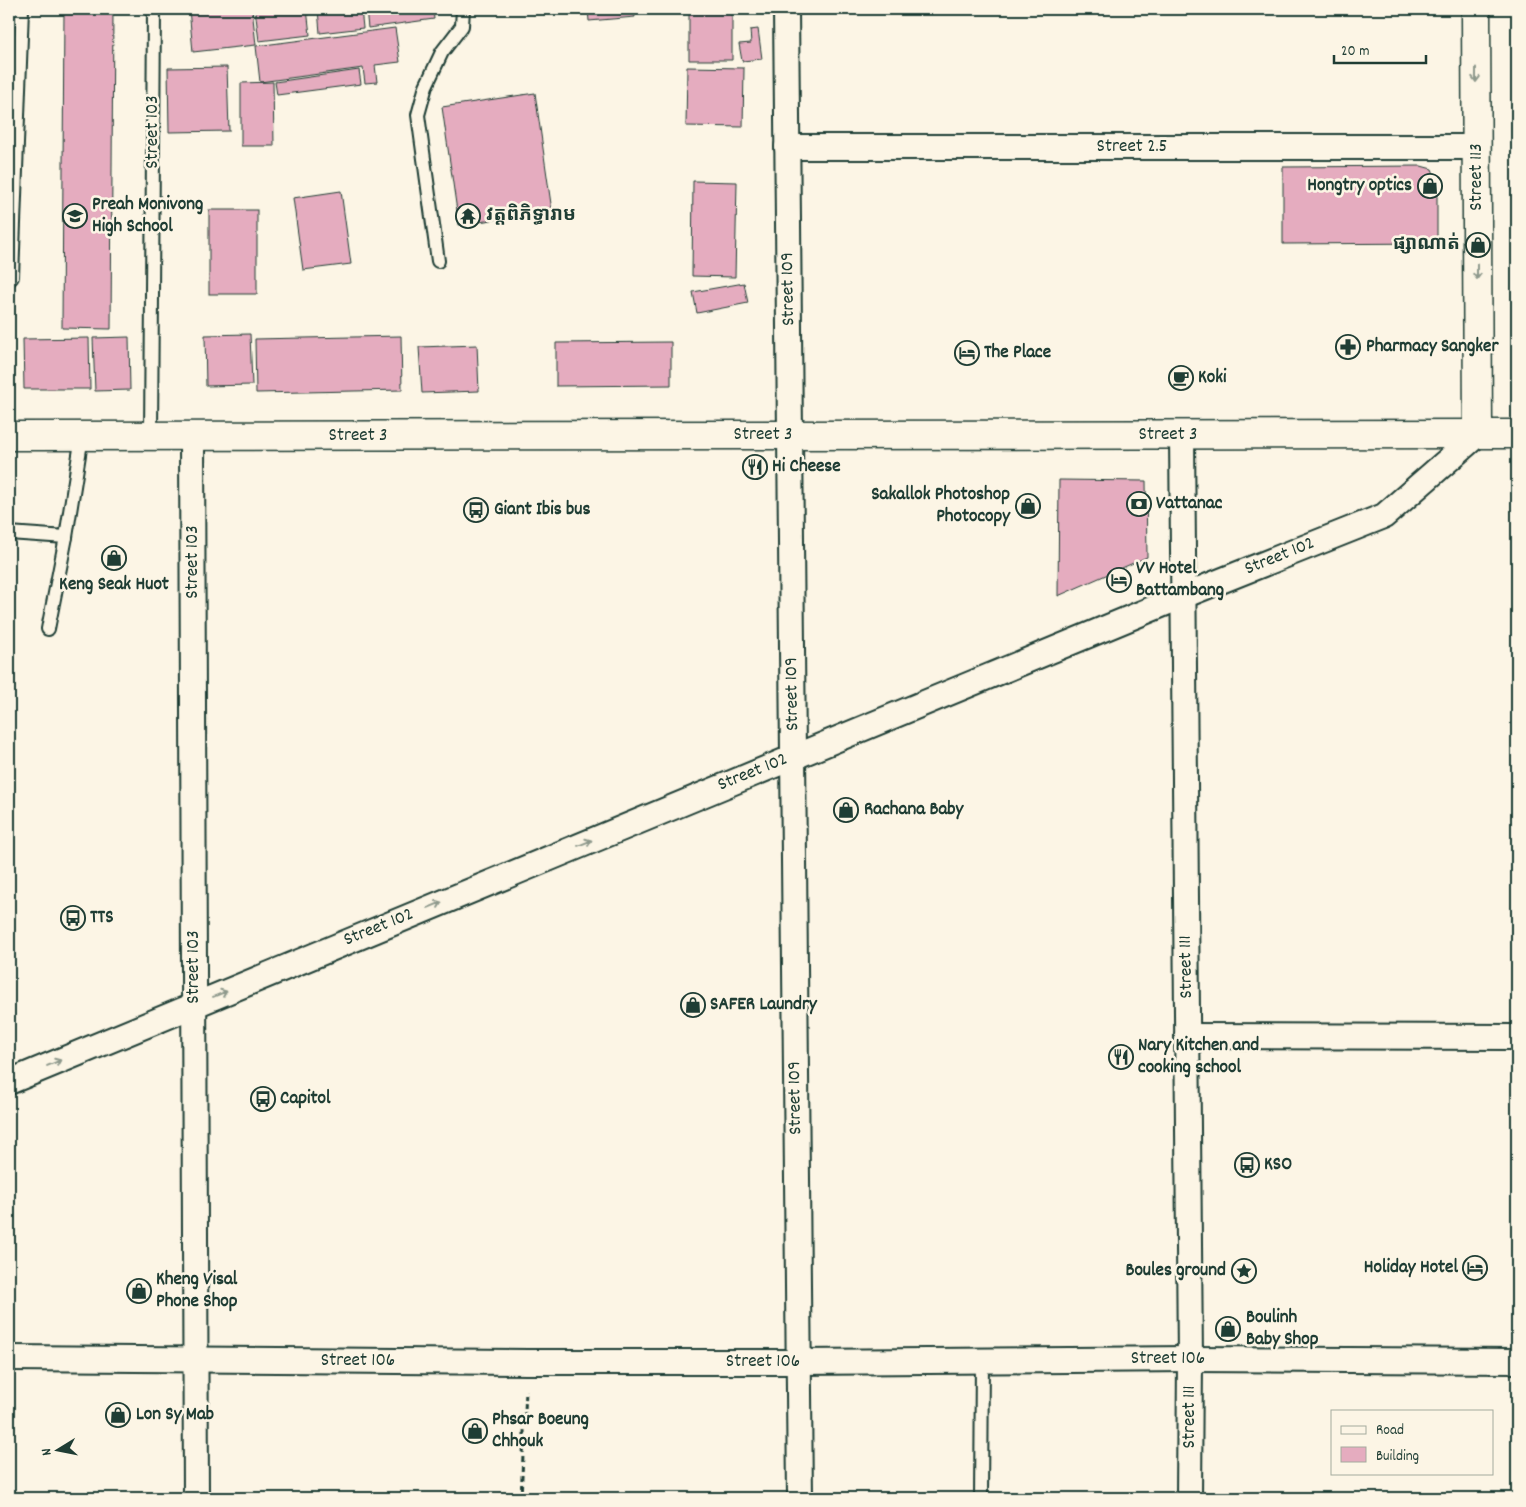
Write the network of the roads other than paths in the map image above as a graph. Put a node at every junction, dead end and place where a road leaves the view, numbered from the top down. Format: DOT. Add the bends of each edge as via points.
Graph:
graph roads {
  1 [pos="22,9"];
  2 [pos="154,9"];
  3 [pos="463,9"];
  4 [pos="786,9"];
  5 [pos="1476,9"];
  6 [pos="15,39"];
  7 [pos="788,147"];
  8 [pos="1476,147"];
  9 [pos="438,261"];
  10 [pos="9,280"];
  11 [pos="1478,434"];
  12 [pos="1517,434"];
  13 [pos="790,435"];
  14 [pos="1182,435"];
  15 [pos="9,436"];
  16 [pos="82,436"];
  17 [pos="151,436"];
  18 [pos="192,436"];
  19 [pos="9,533"];
  20 [pos="66,536"];
  21 [pos="1183,596"];
  22 [pos="48,629"];
  23 [pos="793,757"];
  24 [pos="194,1004"];
  25 [pos="1187,1036"];
  26 [pos="1517,1037"];
  27 [pos="9,1082"];
  28 [pos="9,1358"];
  29 [pos="1190,1358"];
  30 [pos="195,1360"];
  31 [pos="982,1360"];
  32 [pos="1517,1361"];
  33 [pos="798,1362"];
  34 [pos="196,1498"];
  35 [pos="800,1498"];
  36 [pos="982,1498"];
  37 [pos="1189,1498"];
  1 -- 6 [label="lane"];
  2 -- 17 [label="lane, Street 103"];
  3 -- 9 [label="lane" via="462,26 442,52 426,86 418,115"];
  4 -- 7 [label="street, Street 109"];
  5 -- 8 [label="street, Street 113, one-way"];
  6 -- 10 [label="lane" via="12,277"];
  7 -- 8 [label="street, Street 2.5"];
  7 -- 13 [label="street, Street 109"];
  8 -- 11 [label="street, Street 113, one-way"];
  11 -- 12 [label="street, Street 3"];
  11 -- 14 [label="street, Street 3"];
  11 -- 21 [label="street, Street 102" via="1384,516"];
  13 -- 14 [label="street, Street 3"];
  13 -- 18 [label="street, Street 3"];
  13 -- 23 [label="street, Street 109"];
  14 -- 21 [label="street, Street 111"];
  15 -- 16 [label="street, Street 3"];
  16 -- 17 [label="street, Street 3"];
  16 -- 20 [label="lane"];
  17 -- 18 [label="street, Street 3"];
  18 -- 24 [label="street, Street 103"];
  19 -- 20 [label="lane"];
  20 -- 22 [label="lane"];
  21 -- 23 [label="street, Street 102"];
  21 -- 25 [label="street, Street 111"];
  24 -- 23 [label="street, Street 102, one-way"];
  23 -- 33 [label="street, Street 109"];
  27 -- 24 [label="street, Street 102, one-way"];
  24 -- 30 [label="street, Street 103"];
  25 -- 26 [label="street"];
  25 -- 29 [label="street, Street 111"];
  28 -- 30 [label="street, Street 106"];
  29 -- 31 [label="street, Street 106"];
  29 -- 32 [label="street, Street 106"];
  29 -- 37 [label="street, Street 111"];
  30 -- 33 [label="street, Street 106"];
  30 -- 34 [label="street, Street 103"];
  31 -- 33 [label="street, Street 106"];
  31 -- 36 [label="lane"];
  33 -- 35 [label="street, Street 109"];
}
